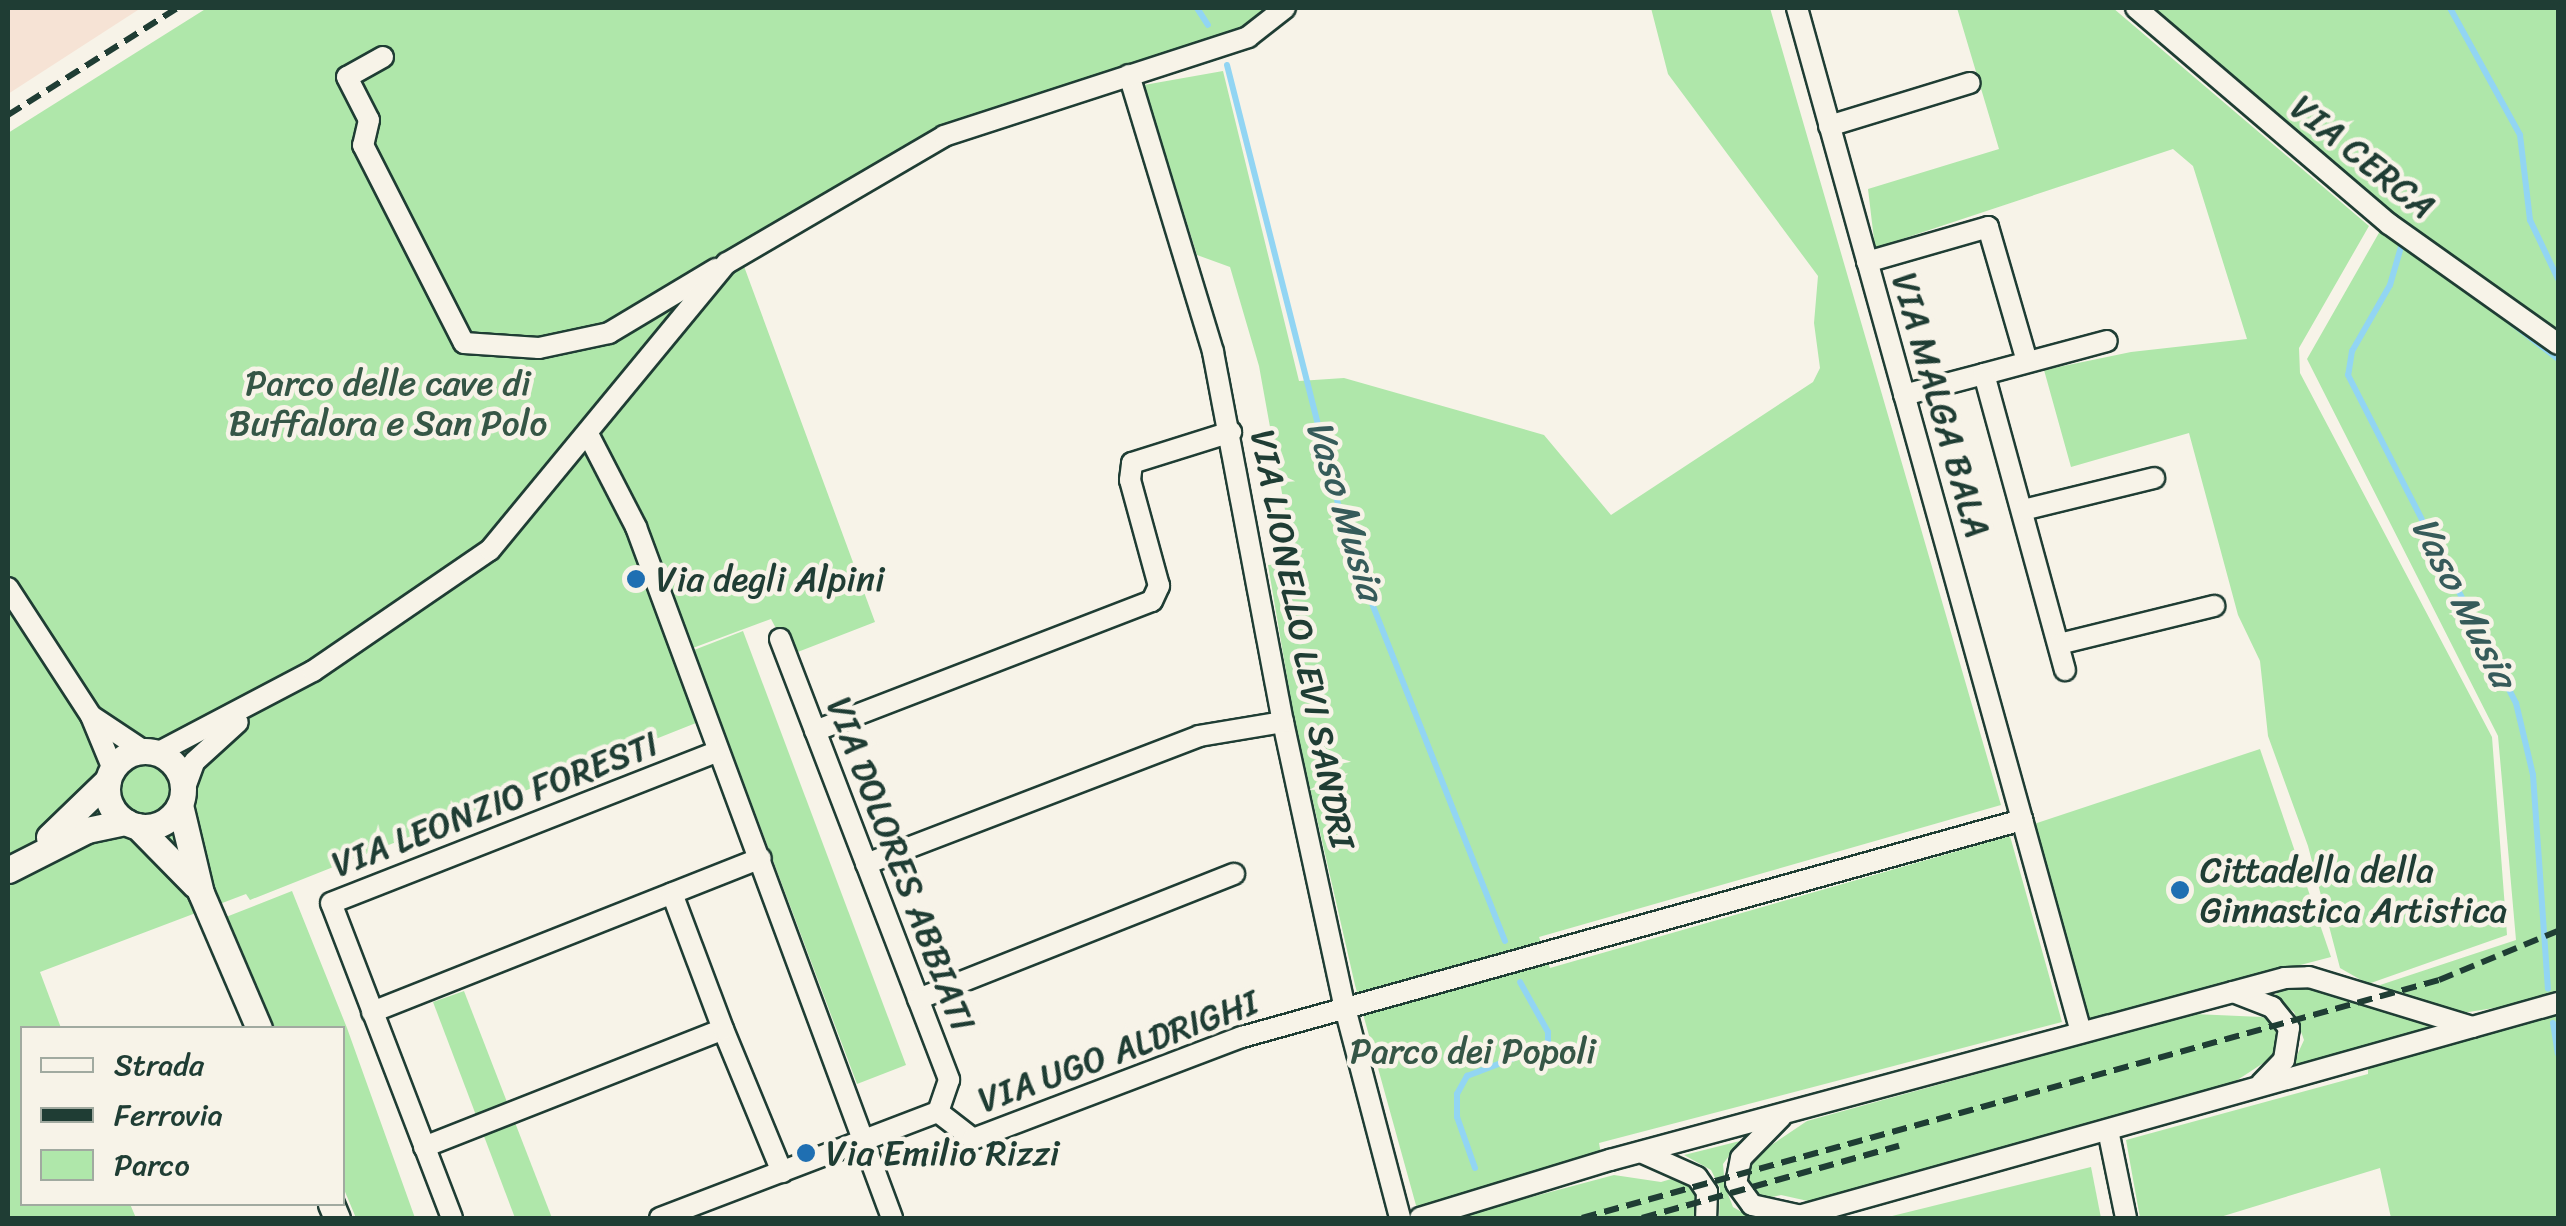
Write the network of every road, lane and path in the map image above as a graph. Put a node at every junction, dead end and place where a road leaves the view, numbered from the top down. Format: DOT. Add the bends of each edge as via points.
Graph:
graph roads {
  1 [pos="1285,8"];
  2 [pos="1797,8"];
  3 [pos="2136,8"];
  4 [pos="383,57"];
  5 [pos="1129,75"];
  6 [pos="1970,83"];
  7 [pos="1830,126"];
  8 [pos="1867,262"];
  9 [pos="726,263"];
  10 [pos="2106,340"];
  11 [pos="2558,344"];
  12 [pos="2027,360"];
  13 [pos="1984,374"];
  14 [pos="1904,395"];
  15 [pos="1231,432"];
  16 [pos="588,434"];
  17 [pos="2154,478"];
  18 [pos="2022,510"];
  19 [pos="8,588"];
  20 [pos="2214,606"];
  21 [pos="780,639"];
  22 [pos="2059,644"];
  23 [pos="2066,670"];
  24 [pos="262,700"];
  25 [pos="91,716"];
  26 [pos="1283,722"];
  27 [pos="815,732"];
  28 [pos="718,751"];
  29 [pos="150,752"];
  30 [pos="111,774"];
  31 [pos="181,799"];
  32 [pos="2022,820"];
  33 [pos="131,824"];
  34 [pos="760,858"];
  35 [pos="866,864"];
  36 [pos="11,868"];
  37 [pos="1234,874"];
  38 [pos="201,893"];
  39 [pos="672,893"];
  40 [pos="2232,992"];
  41 [pos="918,999"];
  42 [pos="2558,1003"];
  43 [pos="1345,1008"];
  44 [pos="372,1012"];
  45 [pos="259,1026"];
  46 [pos="2473,1027"];
  47 [pos="723,1030"];
  48 [pos="2081,1032"];
  49 [pos="2255,1088"];
  50 [pos="1791,1110"];
  51 [pos="938,1112"];
  52 [pos="2108,1130"];
  53 [pos="867,1140"];
  54 [pos="424,1147"];
  55 [pos="1638,1152"];
  56 [pos="782,1172"];
  57 [pos="1797,1217"];
  58 [pos="452,1218"];
  59 [pos="660,1218"];
  60 [pos="892,1218"];
  61 [pos="1400,1218"];
  62 [pos="1420,1218"];
  63 [pos="1706,1218"];
  64 [pos="2126,1218"];
  1 -- 5 [label="street" via="1248,37"];
  2 -- 7 [label="street, VIA MALGA BALA"];
  3 -- 11 [label="street, VIA CERCA" via="2390,224"];
  4 -- 9 [label="street" via="348,77 369,120 363,144 464,342 539,348 608,332"];
  5 -- 9 [label="street" via="944,136"];
  5 -- 15 [label="street, VIA LIONELLO LEVI SANDRI"];
  6 -- 7 [label="street"];
  7 -- 8 [label="street, VIA MALGA BALA"];
  8 -- 12 [label="street" via="1988,227"];
  8 -- 14 [label="street, VIA MALGA BALA"];
  9 -- 16 [label="street"];
  10 -- 12 [label="street"];
  12 -- 13 [label="street"];
  13 -- 14 [label="street"];
  13 -- 18 [label="street"];
  14 -- 32 [label="street, VIA MALGA BALA"];
  15 -- 26 [label="street, VIA LIONELLO LEVI SANDRI"];
  15 -- 27 [label="street" via="1132,464 1130,480 1159,586 1152,601"];
  16 -- 24 [label="street" via="490,550"];
  16 -- 28 [label="street" via="636,527"];
  17 -- 18 [label="street"];
  18 -- 22 [label="street"];
  19 -- 25 [label="street"];
  20 -- 22 [label="street"];
  21 -- 27 [label="street, VIA DOLORES ABBIATI"];
  22 -- 23 [label="street"];
  24 -- 29 [label="street"];
  24 -- 31 [label="street" via="200,754"];
  25 -- 29 [label="street"];
  25 -- 30 [label="street"];
  26 -- 35 [label="street" via="1199,736"];
  26 -- 43 [label="street, VIA LIONELLO LEVI SANDRI"];
  27 -- 35 [label="street, VIA DOLORES ABBIATI"];
  28 -- 34 [label="street"];
  28 -- 44 [label="street, VIA LEONZIO FORESTI" via="330,903"];
  29 -- 30 [label="street"];
  29 -- 31 [label="street" via="176,768"];
  30 -- 33 [label="street" via="110,804"];
  30 -- 36 [label="street"];
  31 -- 33 [label="street" via="162,823"];
  31 -- 38 [label="street"];
  32 -- 43 [label="street"];
  32 -- 48 [label="street, VIA MALGA BALA"];
  33 -- 36 [label="street" via="86,830"];
  33 -- 38 [label="street"];
  34 -- 39 [label="street"];
  34 -- 53 [label="street"];
  35 -- 41 [label="street, VIA DOLORES ABBIATI"];
  37 -- 41 [label="street"];
  38 -- 45 [label="street"];
  39 -- 44 [label="street"];
  39 -- 47 [label="street"];
  40 -- 46 [label="street" via="2310,977"];
  40 -- 48 [label="street"];
  40 -- 49 [label="street" via="2272,1007 2288,1028 2284,1060"];
  41 -- 51 [label="street, VIA DOLORES ABBIATI" via="948,1080"];
  42 -- 46 [label="street"];
  43 -- 51 [label="street, VIA UGO ALDRIGHI" via="1242,1037 974,1139"];
  43 -- 61 [label="street, VIA LIONELLO LEVI SANDRI"];
  44 -- 54 [label="street, VIA LEONZIO FORESTI"];
  46 -- 49 [label="street"];
  47 -- 54 [label="street"];
  47 -- 56 [label="street"];
  48 -- 50 [label="street"];
  49 -- 52 [label="street"];
  50 -- 55 [label="street"];
  50 -- 57 [label="street" via="1751,1144 1736,1183 1752,1205"];
  51 -- 53 [label="street, VIA UGO ALDRIGHI"];
  52 -- 57 [label="street"];
  52 -- 64 [label="street"];
  53 -- 56 [label="street"];
  53 -- 60 [label="street"];
  54 -- 58 [label="street, VIA LEONZIO FORESTI"];
  55 -- 62 [label="street"];
  55 -- 63 [label="street" via="1697,1178 1707,1192"];
  56 -- 59 [label="street"];
}
